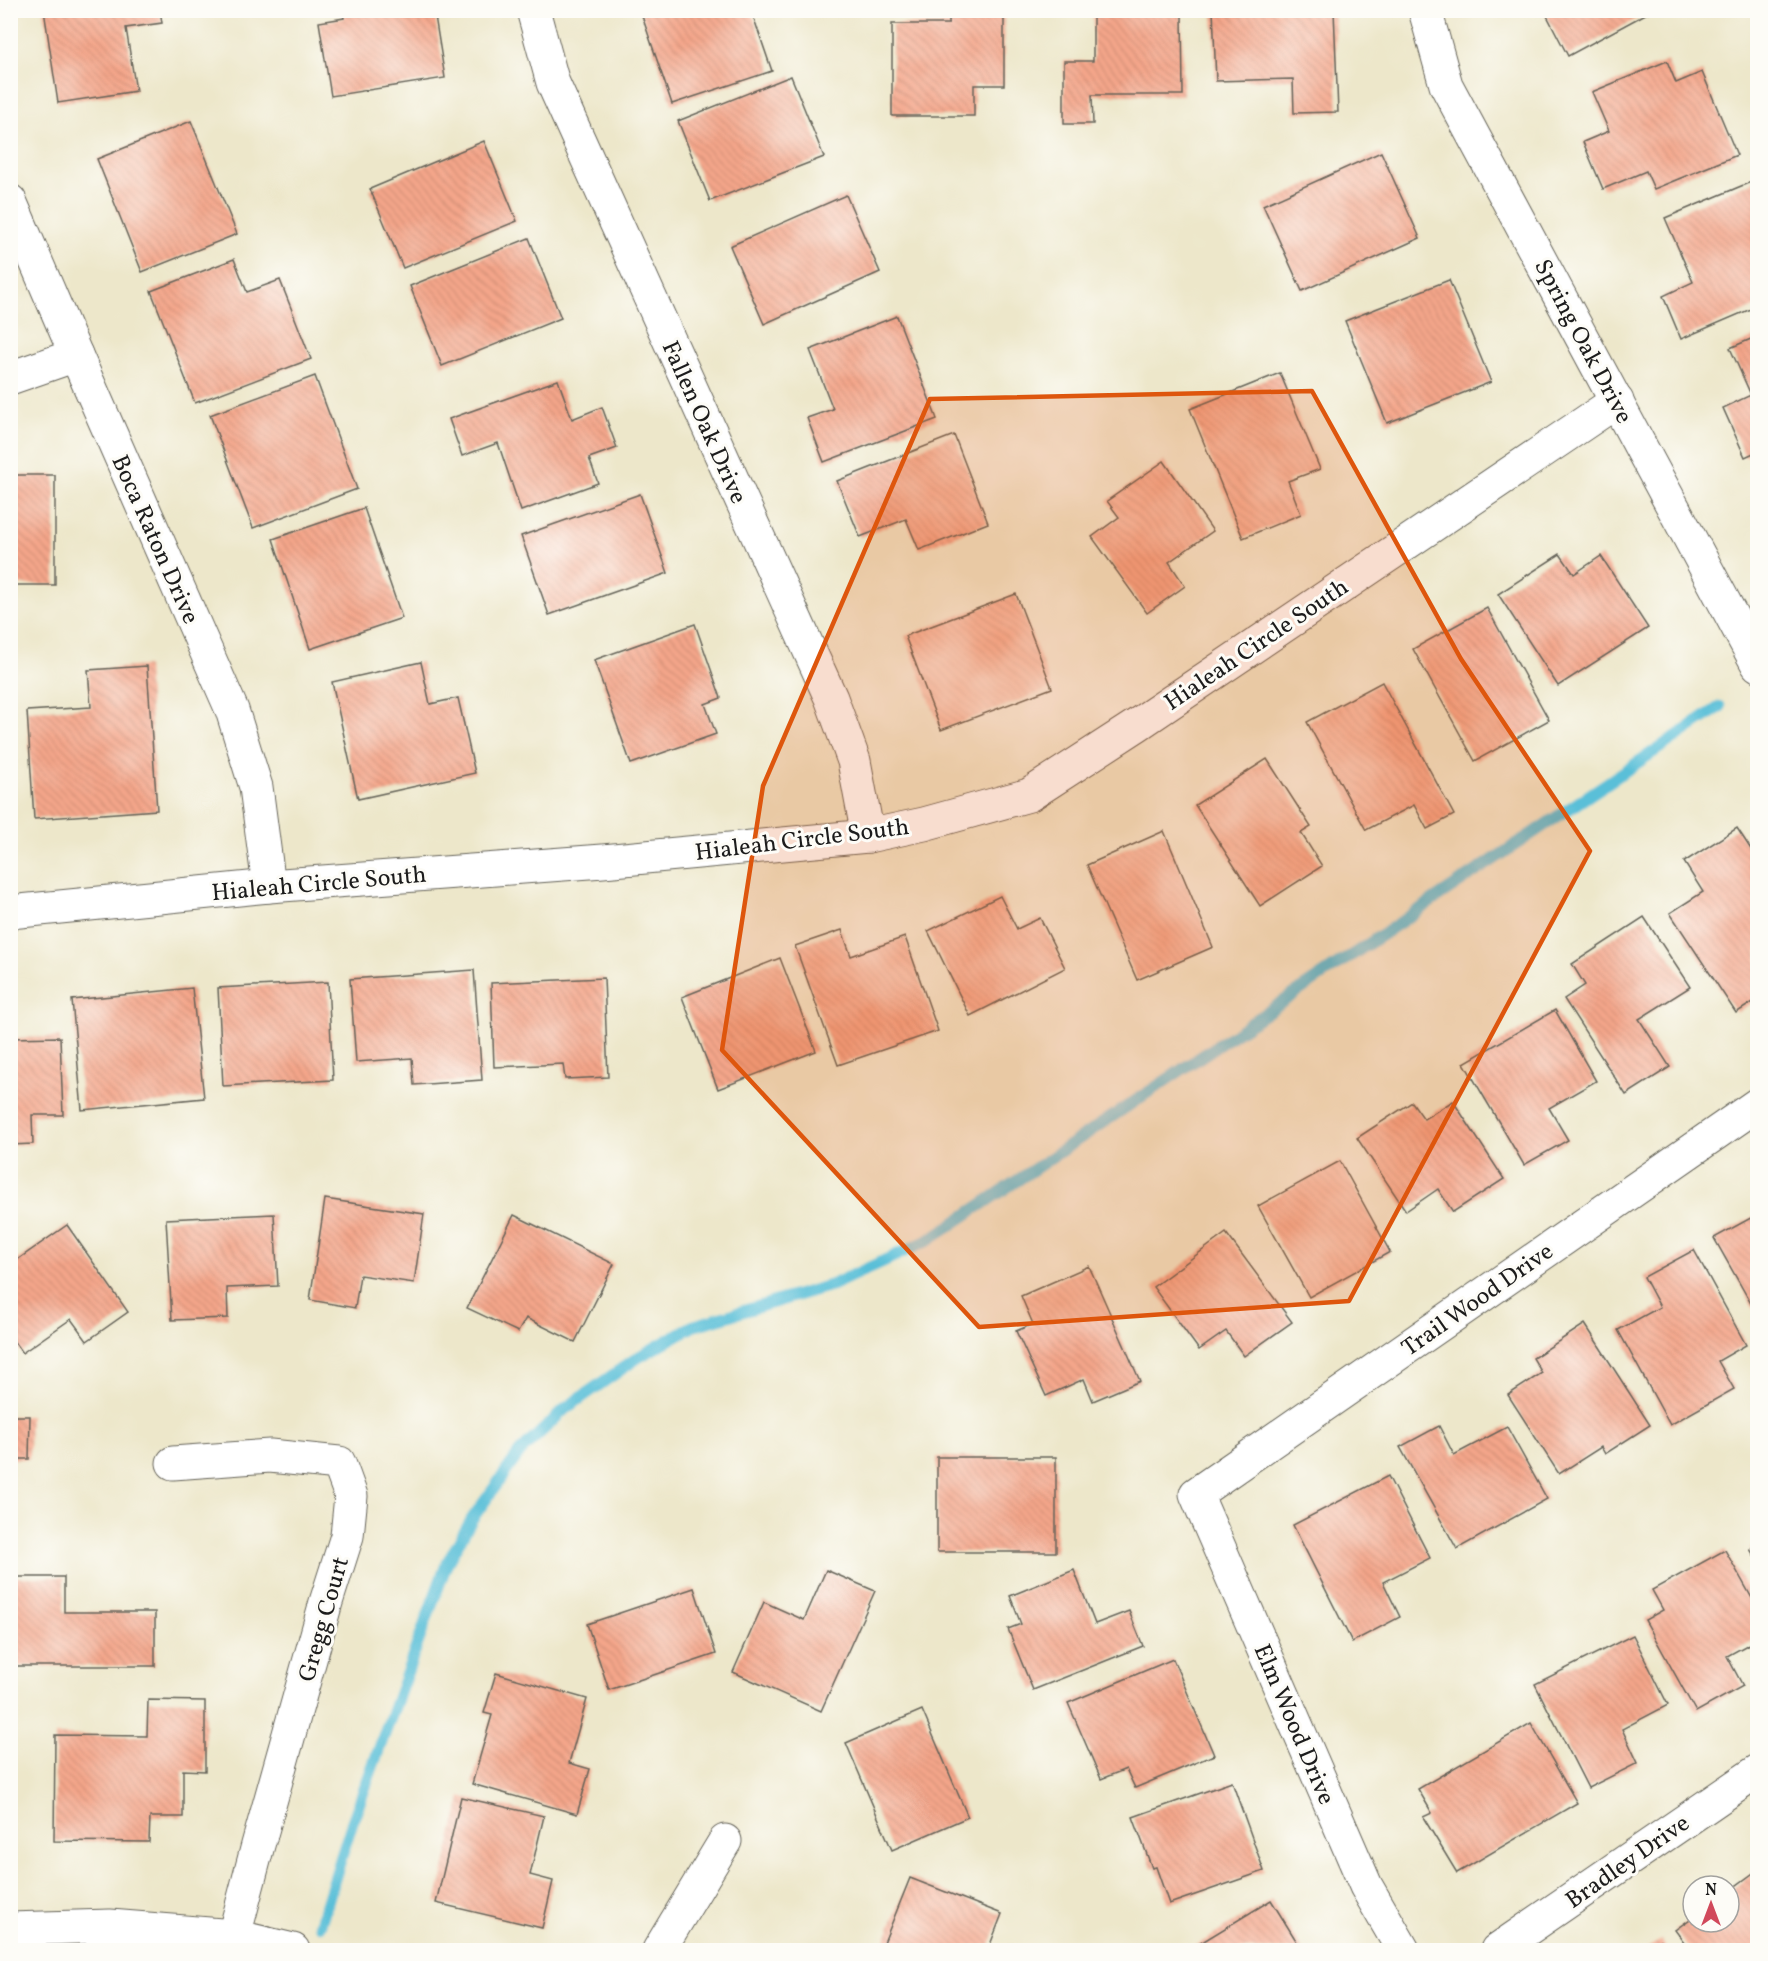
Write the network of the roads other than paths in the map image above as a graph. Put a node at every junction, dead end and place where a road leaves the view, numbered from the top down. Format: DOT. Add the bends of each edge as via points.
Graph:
graph roads {
  1 [pos="533,10"];
  2 [pos="1425,10"];
  3 [pos="10,201"];
  4 [pos="76,355"];
  5 [pos="10,378"];
  6 [pos="1617,401"];
  7 [pos="1758,665"];
  8 [pos="868,836"];
  9 [pos="269,886"];
  10 [pos="10,912"];
  11 [pos="1758,1104"];
  12 [pos="173,1463"];
  13 [pos="1196,1494"];
  14 [pos="1758,1771"];
  15 [pos="725,1841"];
  16 [pos="10,1929"];
  17 [pos="234,1936"];
  18 [pos="293,1950"];
  19 [pos="659,1950"];
  20 [pos="1403,1950"];
  21 [pos="1497,1950"];
  1 -- 8 [label="street, Fallen Oak Drive" via="553,83 831,698 854,761"];
  2 -- 6 [label="street, Spring Oak Drive" via="1446,86"];
  3 -- 4 [label="street, Boca Raton Drive"];
  4 -- 5 [label="street"];
  4 -- 9 [label="street, Boca Raton Drive" via="232,710 256,787"];
  6 -- 7 [label="street, Spring Oak Drive"];
  6 -- 8 [label="street, Hialeah Circle South" via="1029,795"];
  8 -- 9 [label="street, Hialeah Circle South"];
  9 -- 10 [label="street, Hialeah Circle South"];
  11 -- 13 [label="street, Trail Wood Drive"];
  12 -- 17 [label="street, Gregg Court" via="270,1456 339,1463 351,1496 347,1536"];
  13 -- 20 [label="street, Elm Wood Drive" via="1366,1886"];
  14 -- 21 [label="street, Bradley Drive"];
  15 -- 19 [label="street"];
  16 -- 17 [label="street" via="110,1926"];
  17 -- 18 [label="street"];
}
